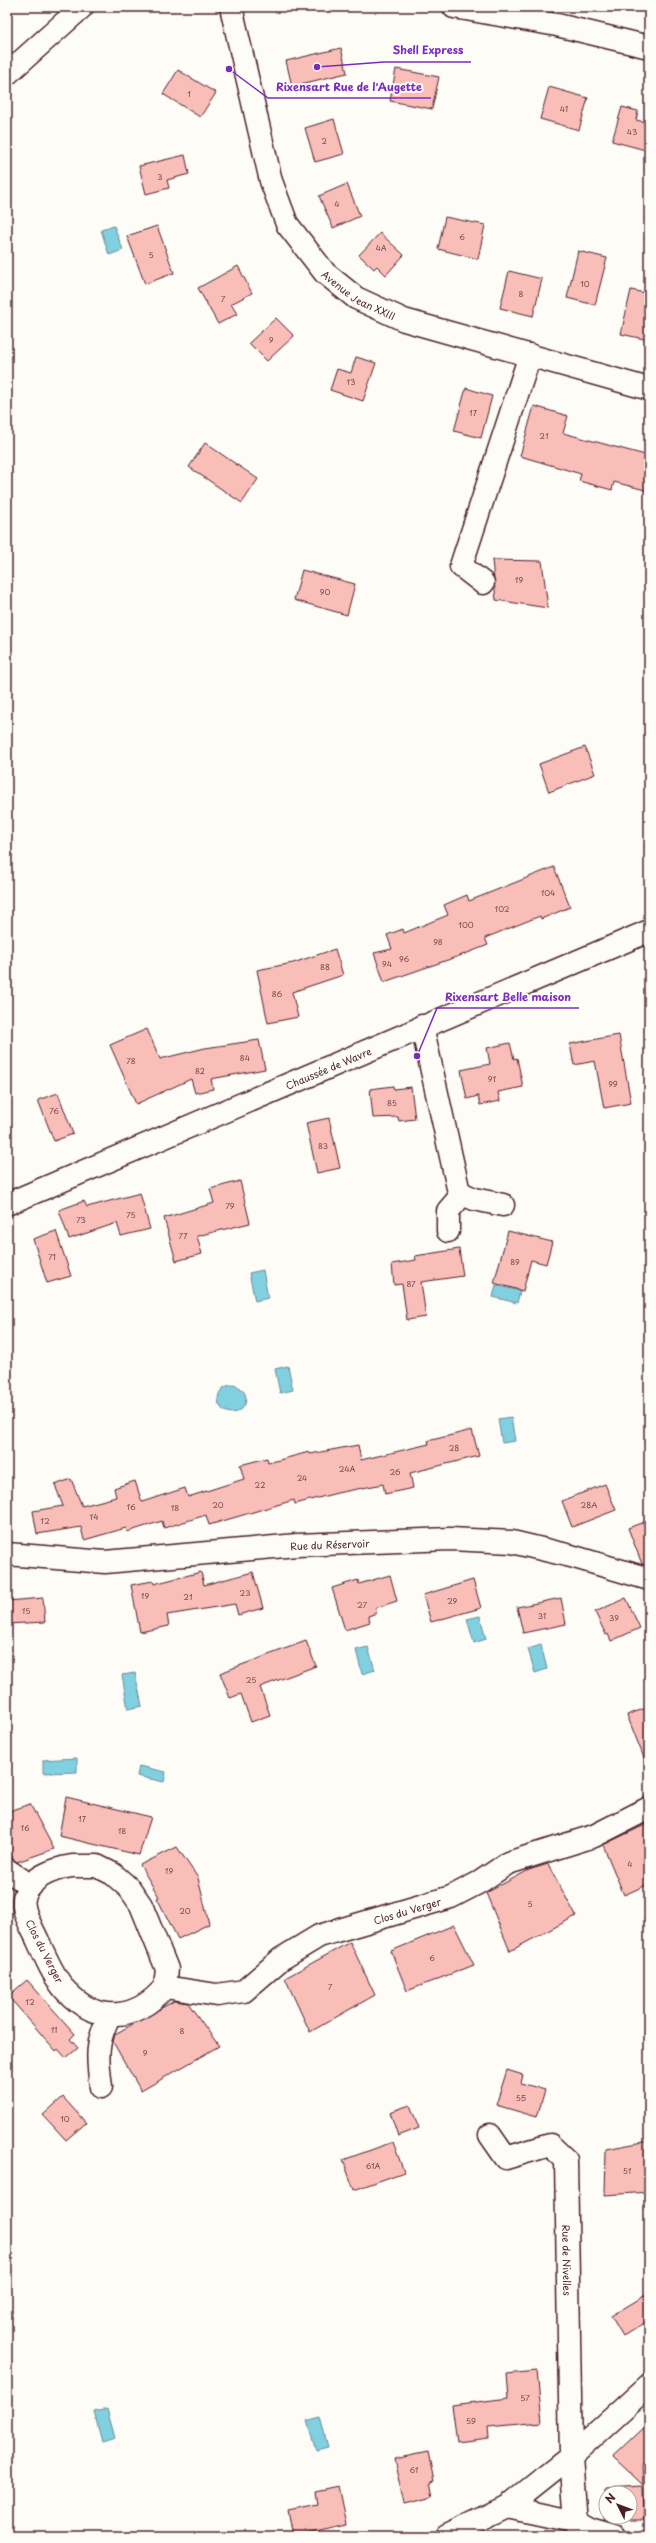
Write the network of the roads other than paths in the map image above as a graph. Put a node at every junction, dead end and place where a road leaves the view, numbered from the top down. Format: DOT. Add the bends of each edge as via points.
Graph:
graph roads {
  1 [pos="82,7"];
  2 [pos="454,7"];
  3 [pos="236,14"];
  4 [pos="649,47"];
  5 [pos="7,74"];
  6 [pos="530,355"];
  7 [pos="649,388"];
  8 [pos="483,583"];
  9 [pos="649,931"];
  10 [pos="422,1026"];
  11 [pos="459,1192"];
  12 [pos="7,1204"];
  13 [pos="503,1204"];
  14 [pos="448,1231"];
  15 [pos="7,1554"];
  16 [pos="649,1579"];
  17 [pos="649,1808"];
  18 [pos="7,1870"];
  19 [pos="31,1886"];
  20 [pos="165,1987"];
  21 [pos="109,2016"];
  22 [pos="101,2087"];
  23 [pos="490,2135"];
  24 [pos="649,2386"];
  25 [pos="571,2456"];
  26 [pos="507,2507"];
  27 [pos="577,2529"];
  28 [pos="446,2536"];
  29 [pos="614,2536"];
  1 -- 5 [label="street"];
  2 -- 4 [label="street" via="557,25"];
  3 -- 6 [label="street, Avenue Jean XXIII" via="271,181 287,224 325,274 356,298 404,320"];
  6 -- 7 [label="street, Avenue Jean XXIII"];
  6 -- 8 [label="street" via="461,566"];
  9 -- 10 [label="street, Chaussée de Wavre"];
  10 -- 11 [label="street"];
  10 -- 12 [label="street, Chaussée de Wavre"];
  11 -- 13 [label="street" via="474,1199"];
  11 -- 14 [label="street" via="460,1197 448,1211"];
  15 -- 16 [label="street, Rue du Réservoir" via="105,1562 297,1545 450,1538 512,1542"];
  17 -- 20 [label="street, Clos du Verger" via="594,1836 508,1863 451,1897 319,1936 282,1959 244,1991 217,1995"];
  18 -- 19 [label="street"];
  19 -- 20 [label="street" via="52,1869 72,1866 97,1866 113,1874 130,1889 141,1905 167,1969"];
  19 -- 21 [label="street, Clos du Verger" via="24,1898 27,1917 65,1991 88,2009"];
  20 -- 21 [label="street" via="140,2009"];
  21 -- 22 [label="street" via="96,2056"];
  23 -- 25 [label="street, Rue de Nivelles" via="506,2158 550,2145 566,2160"];
  24 -- 25 [label="street"];
  25 -- 26 [label="street"];
  25 -- 27 [label="street"];
  26 -- 27 [label="street"];
  26 -- 28 [label="street"];
  27 -- 29 [label="street" via="590,2529"];
}
